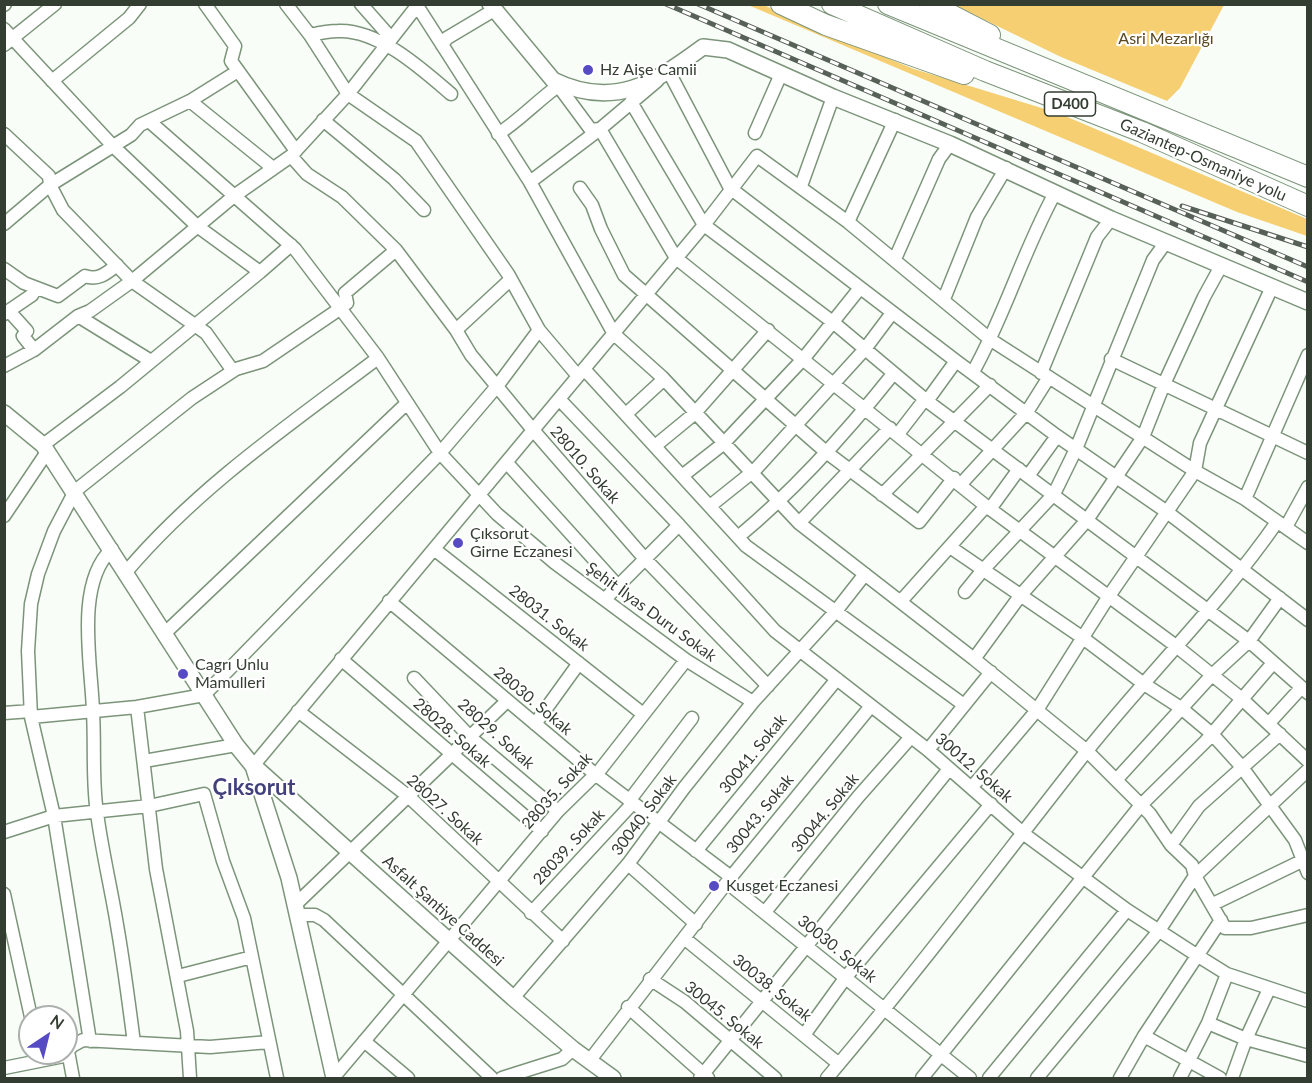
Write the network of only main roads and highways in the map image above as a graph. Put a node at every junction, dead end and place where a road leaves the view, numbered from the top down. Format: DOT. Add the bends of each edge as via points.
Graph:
graph roads {
  1 [pos="781,4"];
  2 [pos="832,4"];
  3 [pos="888,4"];
  4 [pos="930,4"];
  5 [pos="1079,84"];
  6 [pos="1142,132"];
  7 [pos="1308,177"];
  8 [pos="1308,206"];
  1 -- 6 [label="highway" via="826,25 949,70"];
  2 -- 6 [label="highway, Gaziantep-Osmaniye yolu / D400" via="985,72"];
  3 -- 5 [label="highway, Gaziantep-Osmaniye yolu / D400"];
  4 -- 5 [label="highway"];
  5 -- 7 [label="highway, Gaziantep-Osmaniye yolu / D400"];
  6 -- 8 [label="highway, Gaziantep-Osmaniye yolu / D400"];
}
